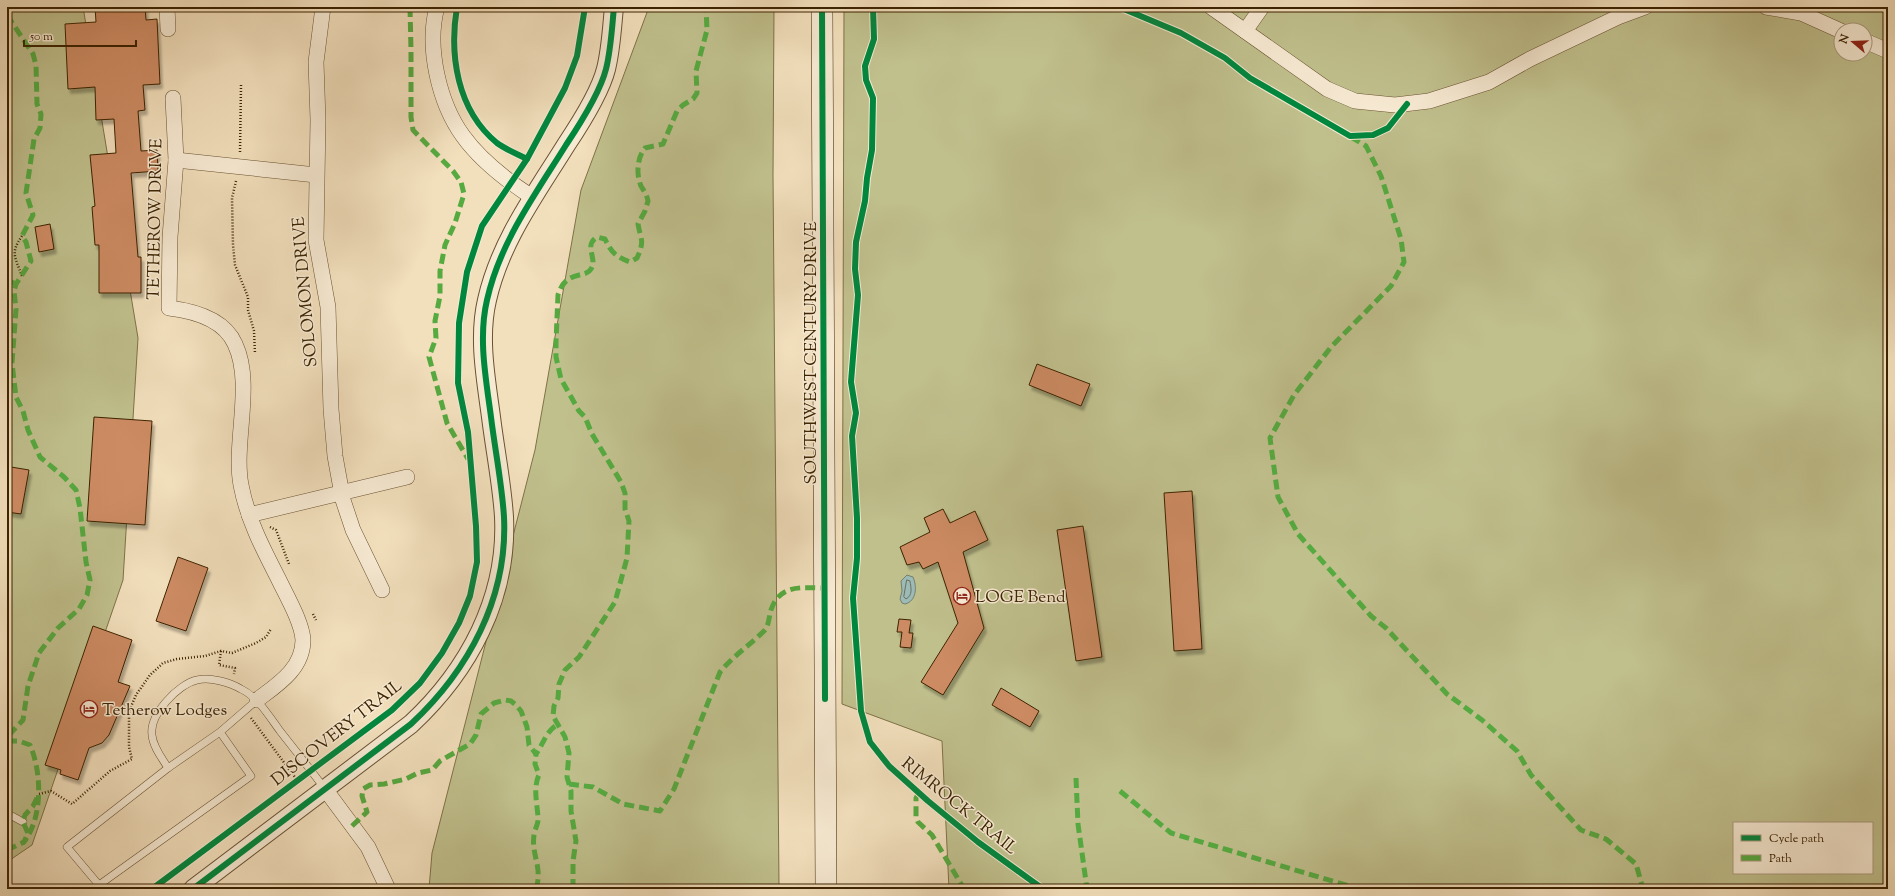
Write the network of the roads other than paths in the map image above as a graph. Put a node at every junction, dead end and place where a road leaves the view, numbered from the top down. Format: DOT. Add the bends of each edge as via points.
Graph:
graph roads {
  1 [pos="167,7"];
  2 [pos="323,7"];
  3 [pos="437,7"];
  4 [pos="614,7"];
  5 [pos="822,7"];
  6 [pos="1211,7"];
  7 [pos="1262,7"];
  8 [pos="1646,7"];
  9 [pos="1766,7"];
  10 [pos="1618,12"];
  11 [pos="1833,28"];
  12 [pos="168,29"];
  13 [pos="1245,31"];
  14 [pos="1873,44"];
  15 [pos="1888,51"];
  16 [pos="173,98"];
  17 [pos="176,160"];
  18 [pos="316,175"];
  19 [pos="532,197"];
  20 [pos="407,476"];
  21 [pos="342,493"];
  22 [pos="249,515"];
  23 [pos="382,590"];
  24 [pos="257,700"];
  25 [pos="220,732"];
  26 [pos="168,768"];
  27 [pos="325,789"];
  28 [pos="12,816"];
  29 [pos="23,822"];
  30 [pos="193,889"];
  31 [pos="388,889"];
  32 [pos="826,889"];
  1 -- 12 [label="street"];
  2 -- 18 [label="street, SOLOMON DRIVE" via="316,62"];
  3 -- 19 [label="street" via="433,55 444,99 463,136 493,169"];
  4 -- 19 [label="street" via="605,70 585,115"];
  5 -- 32 [label="main road, SOUTHWEST CENTURY DRIVE"];
  6 -- 13 [label="street"];
  7 -- 13 [label="street"];
  8 -- 10 [label="street"];
  9 -- 11 [label="street" via="1801,14"];
  10 -- 13 [label="street" via="1489,82 1429,101 1395,105 1355,101 1327,89"];
  14 -- 15 [label="street"];
  16 -- 17 [label="street, TETHEROW DRIVE"];
  17 -- 18 [label="street"];
  17 -- 22 [label="street, TETHEROW DRIVE" via="170,237 169,308 188,310 207,317 221,327 235,342 243,362 241,485"];
  18 -- 21 [label="street, SOLOMON DRIVE" via="316,240 328,307 331,409"];
  19 -- 27 [label="street" via="498,262 486,302 483,340 485,377 504,518 502,555 488,612 464,663 430,706 411,724"];
  20 -- 21 [label="street"];
  21 -- 22 [label="street"];
  21 -- 23 [label="street, SOLOMON DRIVE" via="353,530"];
  22 -- 24 [label="street, TETHEROW DRIVE" via="300,627 303,640 298,661 284,680"];
  24 -- 25 [label="lane"];
  24 -- 26 [label="lane" via="242,689 208,679 196,680 177,691 164,703 154,720 151,734 155,747"];
  24 -- 27 [label="lane"];
  25 -- 26 [label="lane"];
  25 -- 26 [label="lane" via="251,776 99,886 67,847"];
  27 -- 30 [label="street"];
  27 -- 31 [label="street" via="368,847"];
  28 -- 29 [label="lane"];
}
